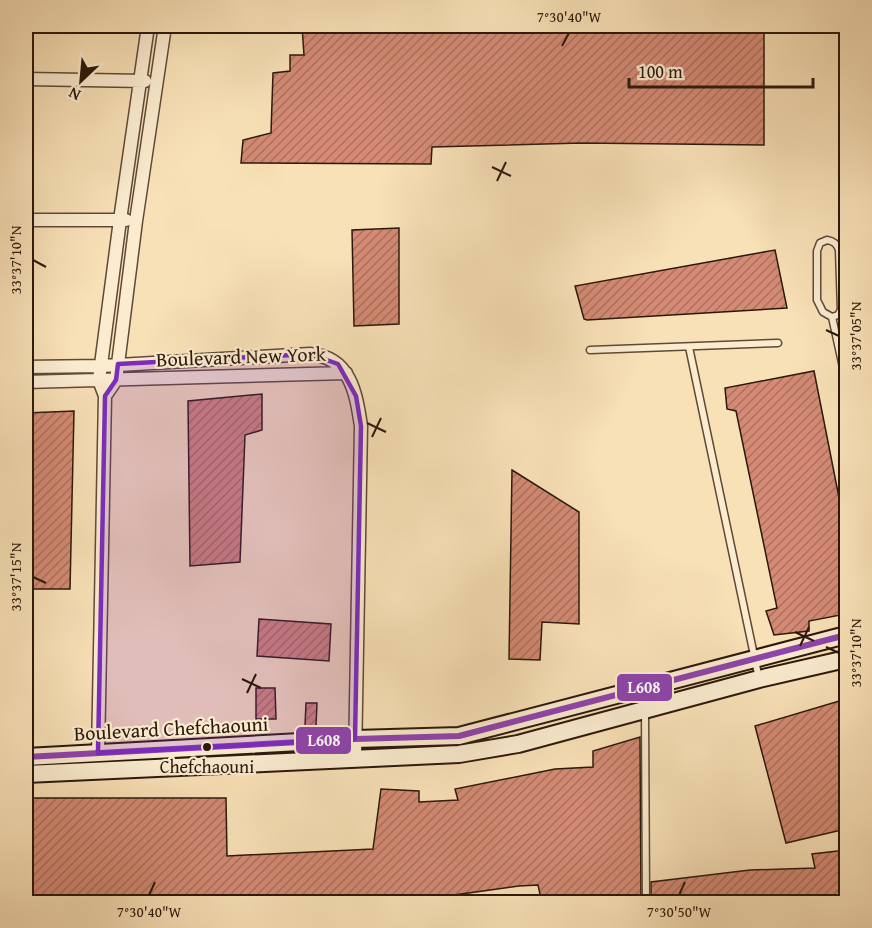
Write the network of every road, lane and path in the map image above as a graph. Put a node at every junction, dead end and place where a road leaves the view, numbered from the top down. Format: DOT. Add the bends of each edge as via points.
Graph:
graph roads {
  1 [pos="148,26"];
  2 [pos="165,26"];
  3 [pos="26,79"];
  4 [pos="139,81"];
  5 [pos="156,82"];
  6 [pos="26,219"];
  7 [pos="120,220"];
  8 [pos="136,221"];
  9 [pos="832,317"];
  10 [pos="778,343"];
  11 [pos="689,346"];
  12 [pos="590,350"];
  13 [pos="118,364"];
  14 [pos="101,366"];
  15 [pos="26,368"];
  16 [pos="346,373"];
  17 [pos="99,380"];
  18 [pos="116,380"];
  19 [pos="846,381"];
  20 [pos="26,382"];
  21 [pos="105,396"];
  22 [pos="846,635"];
  23 [pos="754,658"];
  24 [pos="846,659"];
  25 [pos="759,679"];
  26 [pos="645,709"];
  27 [pos="355,739"];
  28 [pos="98,753"];
  29 [pos="26,757"];
  30 [pos="355,759"];
  31 [pos="26,774"];
  32 [pos="646,903"];
  1 -- 4 [label="street"];
  2 -- 5 [label="street"];
  3 -- 4 [label="street"];
  4 -- 5 [label="street"];
  4 -- 7 [label="street"];
  5 -- 8 [label="street"];
  6 -- 7 [label="street"];
  7 -- 8 [label="street"];
  7 -- 14 [label="street"];
  8 -- 13 [label="street"];
  9 -- 9 [label="lane" via="841,309 839,250 827,240 820,243 817,251 817,300"];
  9 -- 19 [label="lane"];
  10 -- 11 [label="lane"];
  11 -- 12 [label="lane"];
  11 -- 23 [label="lane"];
  13 -- 14 [label="street, Boulevard New York"];
  13 -- 16 [label="street, Boulevard New York" via="319,354"];
  13 -- 18 [label="street"];
  14 -- 15 [label="street, Boulevard New York"];
  14 -- 17 [label="street"];
  16 -- 18 [label="street, Boulevard New York"];
  16 -- 27 [label="street" via="356,396 361,426"];
  17 -- 18 [label="street, Boulevard New York"];
  17 -- 20 [label="street, Boulevard New York"];
  17 -- 21 [label="street"];
  18 -- 21 [label="street"];
  21 -- 28 [label="street"];
  22 -- 23 [label="street, Boulevard Chefchaouni"];
  23 -- 25 [label="lane"];
  23 -- 27 [label="street, Boulevard Chefchaouni" via="459,736"];
  24 -- 25 [label="street, Boulevard Chefchaouni"];
  25 -- 26 [label="street, Boulevard Chefchaouni"];
  26 -- 30 [label="street, Boulevard Chefchaouni" via="518,744 446,756"];
  26 -- 32 [label="lane"];
  27 -- 28 [label="street, Boulevard Chefchaouni"];
  27 -- 30 [label="street"];
  28 -- 29 [label="street, Boulevard Chefchaouni"];
  30 -- 31 [label="street, Boulevard Chefchaouni"];
}
